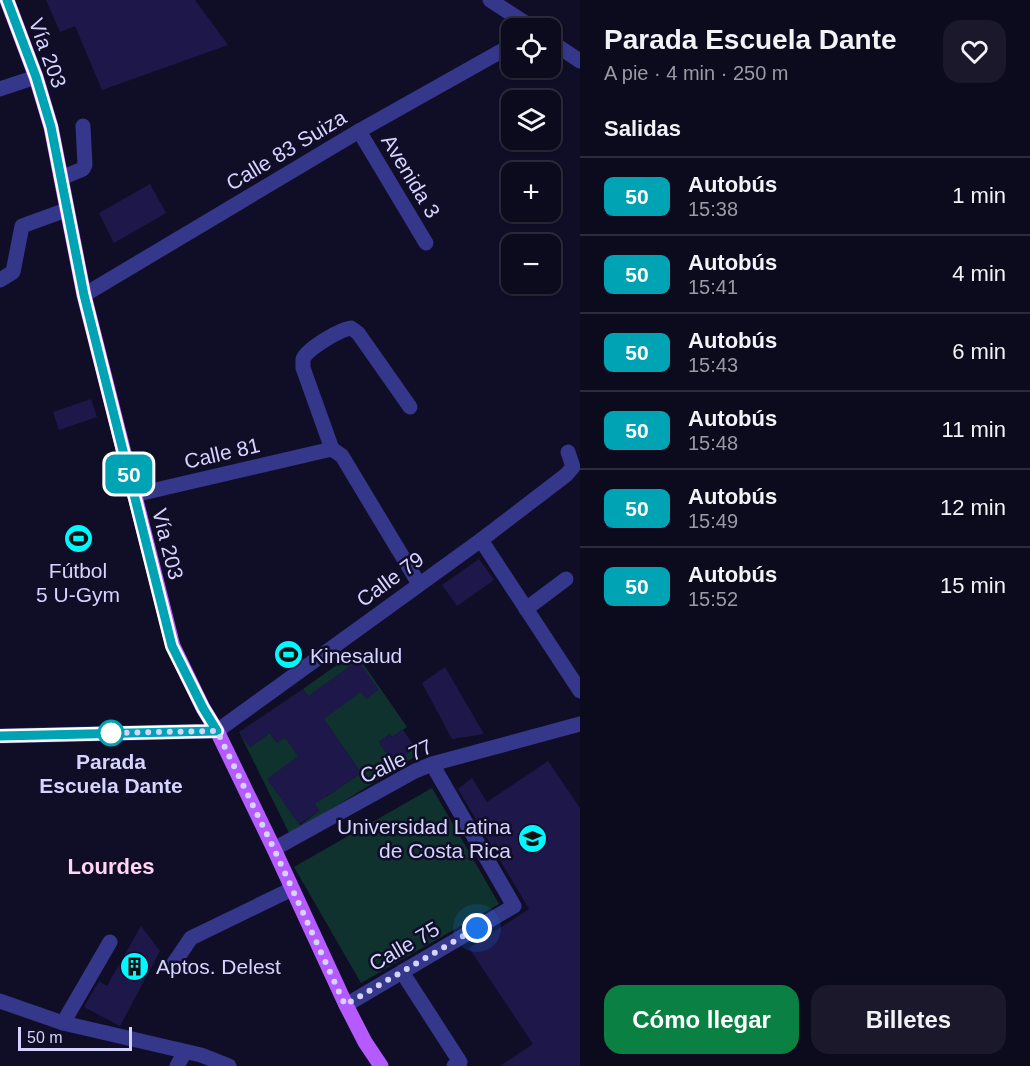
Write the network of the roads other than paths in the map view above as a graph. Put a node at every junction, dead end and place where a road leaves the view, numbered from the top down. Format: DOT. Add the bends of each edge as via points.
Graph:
graph roads {
  1 [pos="7,0"];
  2 [pos="490,0"];
  3 [pos="517,18"];
  4 [pos="561,48"];
  5 [pos="501,51"];
  6 [pos="580,61"];
  7 [pos="36,77"];
  8 [pos="0,89"];
  9 [pos="83,126"];
  10 [pos="359,130"];
  11 [pos="61,178"];
  12 [pos="66,210"];
  13 [pos="426,243"];
  14 [pos="0,280"];
  15 [pos="84,295"];
  16 [pos="410,407"];
  17 [pos="325,450"];
  18 [pos="568,452"];
  19 [pos="134,495"];
  20 [pos="481,540"];
  21 [pos="566,579"];
  22 [pos="419,584"];
  23 [pos="526,609"];
  24 [pos="580,691"];
  25 [pos="580,724"];
  26 [pos="217,731"];
  27 [pos="0,736"];
  28 [pos="432,764"];
  29 [pos="274,849"];
  30 [pos="292,889"];
  31 [pos="110,942"];
  32 [pos="174,963"];
  33 [pos="402,972"];
  34 [pos="0,1001"];
  35 [pos="345,1005"];
  36 [pos="63,1023"];
  37 [pos="185,1052"];
  38 [pos="177,1066"];
  39 [pos="229,1066"];
  40 [pos="381,1066"];
  41 [pos="454,1066"];
  1 -- 7 [label="main road, Vía 203"];
  2 -- 3 [label="street"];
  4 -- 6 [label="street"];
  5 -- 10 [label="street, Calle 83 Suiza"];
  7 -- 8 [label="street"];
  7 -- 11 [label="main road, Vía 203"];
  9 -- 11 [label="street" via="85,165"];
  10 -- 13 [label="street, Avenida 3"];
  10 -- 15 [label="street, Calle 83 Suiza"];
  11 -- 12 [label="main road, Vía 203"];
  12 -- 14 [label="street" via="22,226 13,272"];
  12 -- 15 [label="main road, Vía 203"];
  15 -- 19 [label="main road, Vía 203"];
  16 -- 17 [label="street" via="358,333 351,328 343,329 303,359"];
  17 -- 19 [label="street, Calle 81"];
  17 -- 22 [label="street" via="342,456"];
  18 -- 20 [label="street, Calle 79" via="573,467 566,476"];
  19 -- 26 [label="main road, Vía 203" via="172,646"];
  20 -- 22 [label="street, Calle 79"];
  20 -- 23 [label="street"];
  21 -- 23 [label="street"];
  22 -- 26 [label="street, Calle 79"];
  23 -- 24 [label="street"];
  25 -- 28 [label="street, Calle 77"];
  26 -- 27 [label="street"];
  26 -- 29 [label="main road, Vía 203"];
  28 -- 29 [label="street, Calle 77"];
  28 -- 33 [label="street, Calle 75" via="514,906"];
  29 -- 30 [label="main road, Vía 203"];
  30 -- 32 [label="street" via="191,938"];
  30 -- 35 [label="main road, Vía 203"];
  31 -- 36 [label="street"];
  33 -- 35 [label="street, Calle 75"];
  33 -- 41 [label="street" via="460,1062"];
  34 -- 36 [label="street"];
  35 -- 40 [label="main road, Vía 203"];
  36 -- 37 [label="street"];
  37 -- 38 [label="street"];
  37 -- 39 [label="street"];
}
